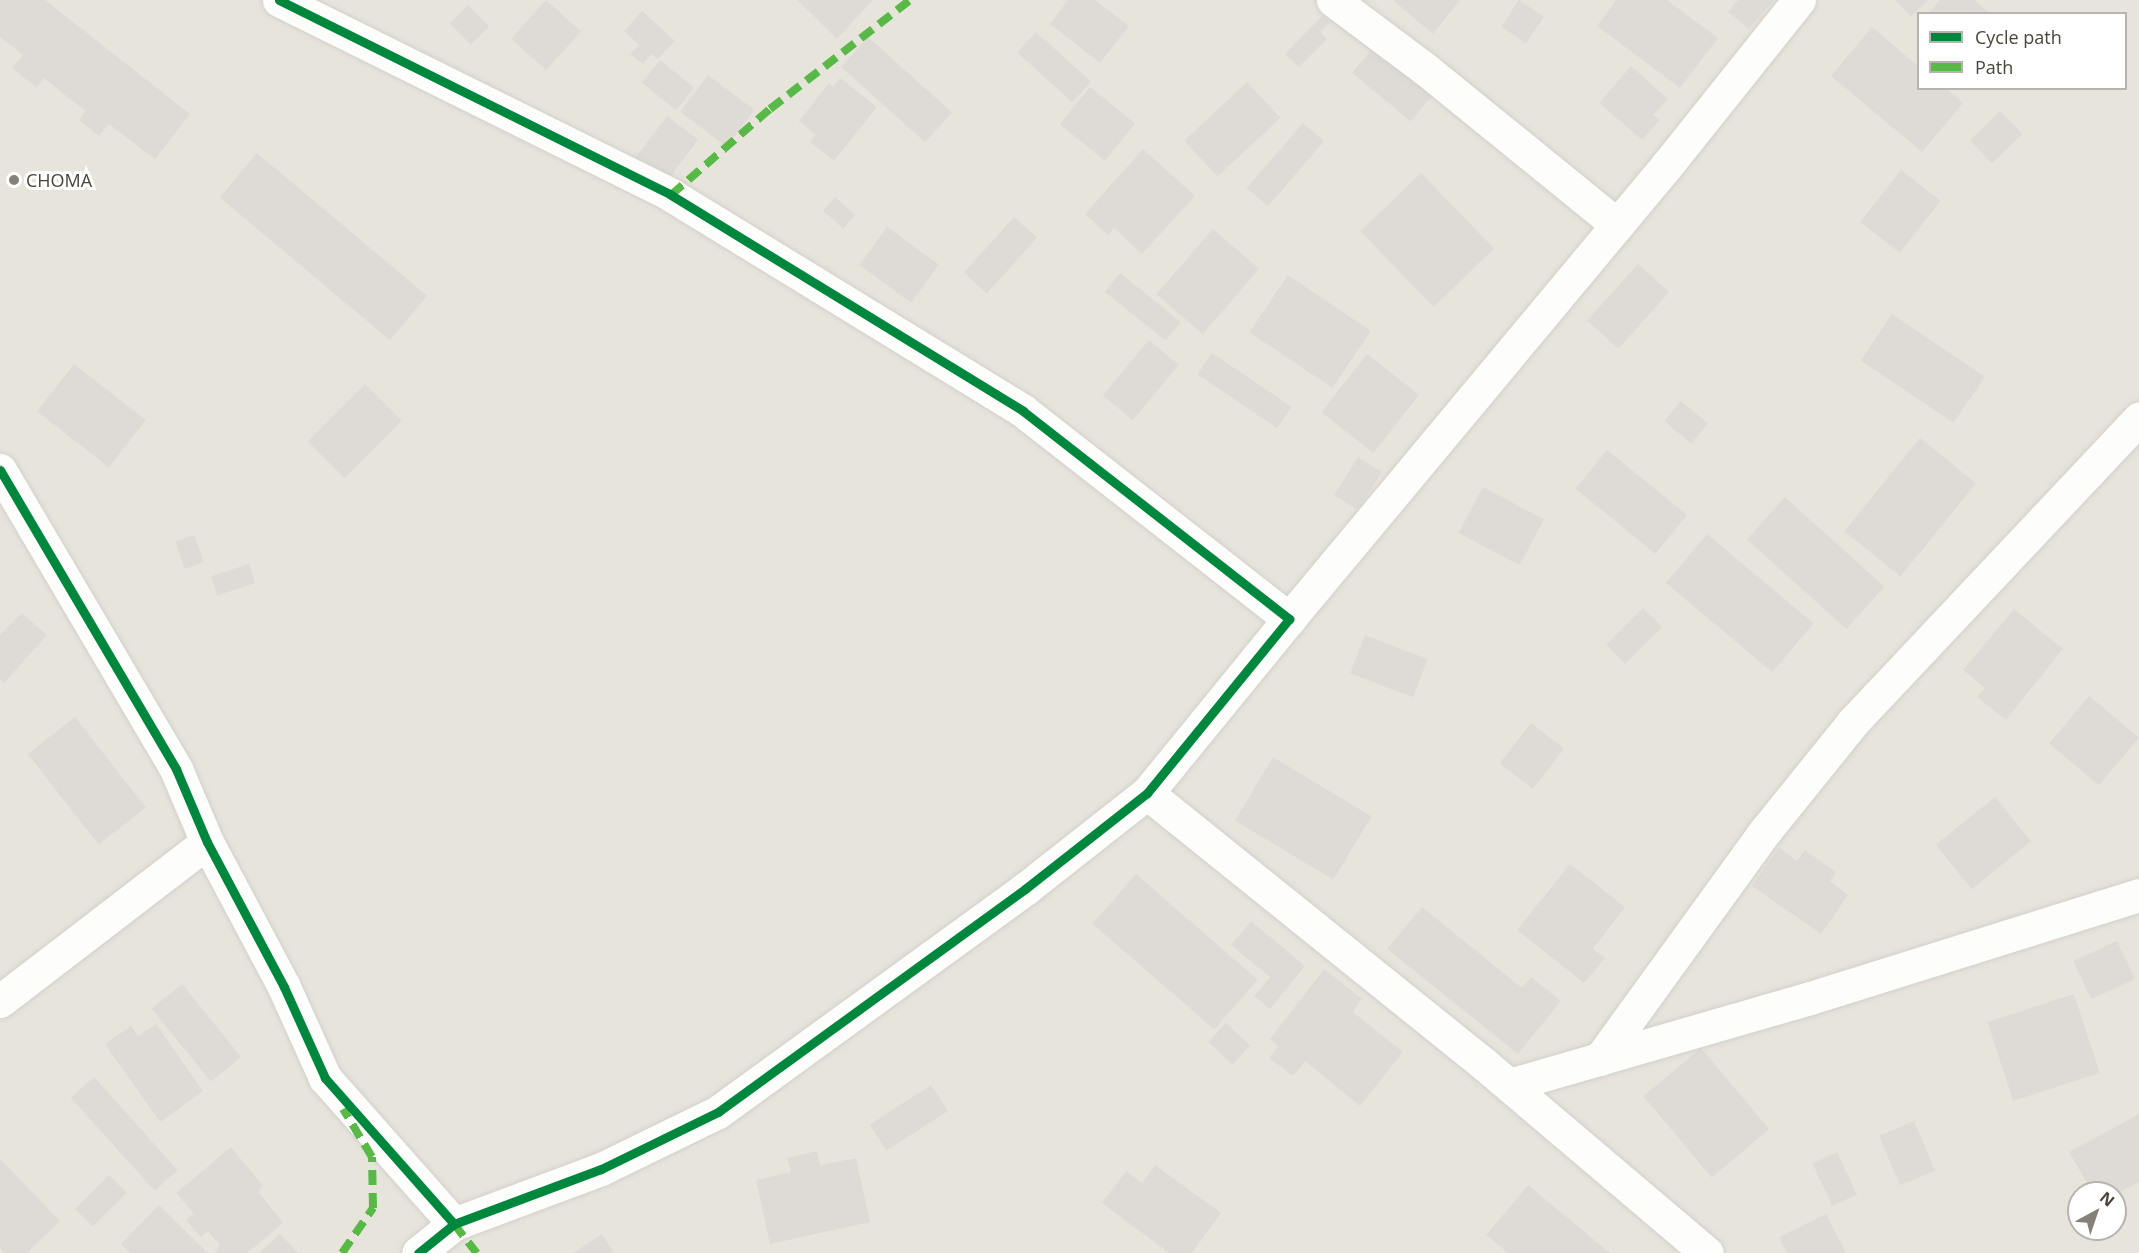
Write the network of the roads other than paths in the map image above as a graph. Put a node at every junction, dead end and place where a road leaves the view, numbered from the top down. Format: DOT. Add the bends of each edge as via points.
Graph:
graph roads {
  1 [pos="279,0"];
  2 [pos="1333,0"];
  3 [pos="1799,0"];
  4 [pos="1617,225"];
  5 [pos="2139,419"];
  6 [pos="0,470"];
  7 [pos="1289,619"];
  8 [pos="1148,793"];
  9 [pos="207,842"];
  10 [pos="2139,896"];
  11 [pos="0,1001"];
  12 [pos="1600,1059"];
  13 [pos="1509,1085"];
  14 [pos="454,1224"];
  15 [pos="418,1253"];
  16 [pos="1707,1253"];
  1 -- 7 [label="street" via="701,214 1023,411"];
  2 -- 4 [label="street" via="1424,68"];
  3 -- 4 [label="street"];
  4 -- 7 [label="street"];
  5 -- 12 [label="street" via="1853,722 1766,830"];
  6 -- 9 [label="street" via="176,769"];
  7 -- 8 [label="street"];
  8 -- 13 [label="street"];
  8 -- 14 [label="street" via="1025,889 718,1112 601,1169"];
  9 -- 11 [label="street"];
  9 -- 14 [label="street" via="284,987 325,1078"];
  10 -- 12 [label="street"];
  12 -- 13 [label="street"];
  13 -- 16 [label="street"];
  14 -- 15 [label="street"];
}
